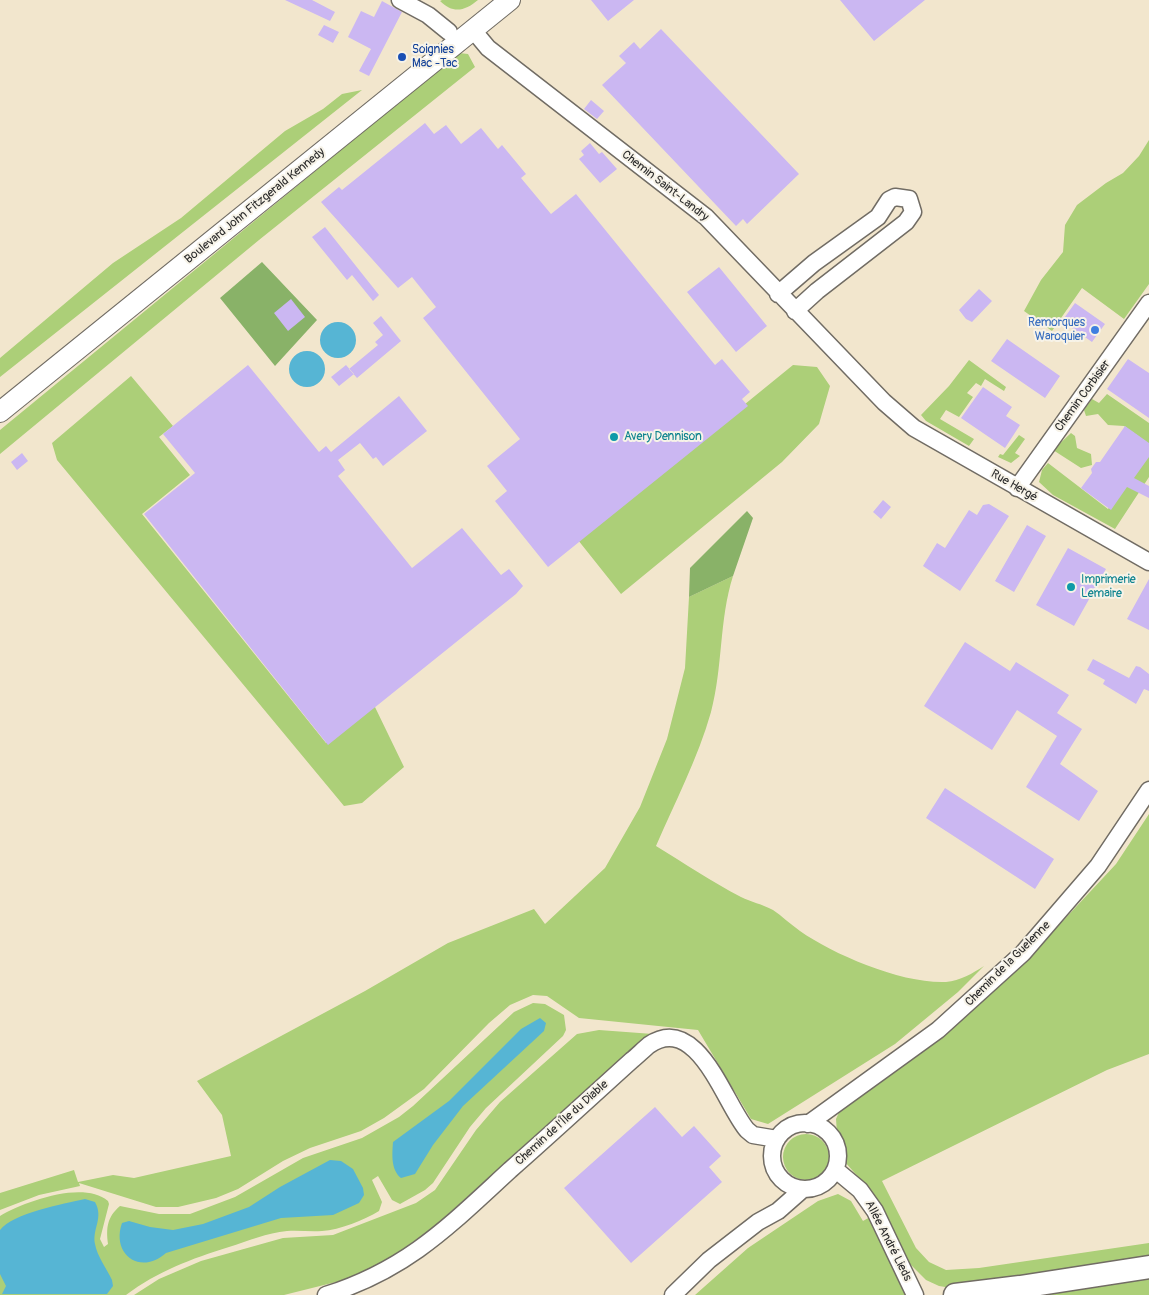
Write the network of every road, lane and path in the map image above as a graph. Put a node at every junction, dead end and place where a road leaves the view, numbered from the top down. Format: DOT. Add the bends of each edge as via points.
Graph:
graph roads {
  1 [pos="400,0"];
  2 [pos="489,0"];
  3 [pos="510,0"];
  4 [pos="473,30"];
  5 [pos="449,32"];
  6 [pos="778,294"];
  7 [pos="1149,303"];
  8 [pos="795,312"];
  9 [pos="0,394"];
  10 [pos="884,402"];
  11 [pos="0,412"];
  12 [pos="1017,488"];
  13 [pos="1149,562"];
  14 [pos="1149,790"];
  15 [pos="834,1105"];
  16 [pos="808,1124"];
  17 [pos="830,1135"];
  18 [pos="777,1139"];
  19 [pos="836,1170"];
  20 [pos="781,1178"];
  21 [pos="804,1189"];
  22 [pos="769,1215"];
  23 [pos="1149,1267"];
  24 [pos="326,1295"];
  25 [pos="673,1295"];
  26 [pos="915,1295"];
  27 [pos="955,1295"];
  1 -- 5 [label="street" via="428,15"];
  2 -- 5 [label="main road, Boulevard John Fitzgerald Kennedy"];
  3 -- 4 [label="main road, Boulevard John Fitzgerald Kennedy"];
  4 -- 6 [label="street, Chemin Saint-Landry" via="488,48 706,217"];
  4 -- 11 [label="main road, Boulevard John Fitzgerald Kennedy"];
  5 -- 9 [label="main road, Boulevard John Fitzgerald Kennedy"];
  6 -- 8 [label="street, Chemin Saint-Landry"];
  6 -- 8 [label="street" via="814,263 878,217 889,200 909,198 913,212 906,222"];
  7 -- 12 [label="street, Chemin Corbisier"];
  8 -- 10 [label="street, Chemin Saint-Landry"];
  10 -- 12 [label="street, Rue Hergé" via="914,428"];
  12 -- 13 [label="street, Rue Hergé"];
  14 -- 15 [label="street, Chemin de la Guelenne" via="1098,866 1023,953 938,1030"];
  15 -- 16 [label="street, Chemin de la Guelenne"];
  15 -- 17 [label="street"];
  16 -- 17 [label="street"];
  16 -- 18 [label="street" via="795,1125"];
  17 -- 19 [label="street" via="838,1156"];
  18 -- 20 [label="street" via="772,1161"];
  18 -- 24 [label="street, Chemin de l'Île du Diable" via="753,1135 747,1130 697,1051 683,1042 671,1039 657,1041 439,1235 398,1264 361,1283"];
  19 -- 21 [label="street" via="824,1183"];
  19 -- 26 [label="street, Allée André Lieds" via="860,1190 875,1211"];
  20 -- 21 [label="street" via="793,1187"];
  20 -- 22 [label="street" via="780,1200"];
  21 -- 22 [label="street"];
  22 -- 25 [label="street" via="709,1260"];
  23 -- 27 [label="highway"];
}
